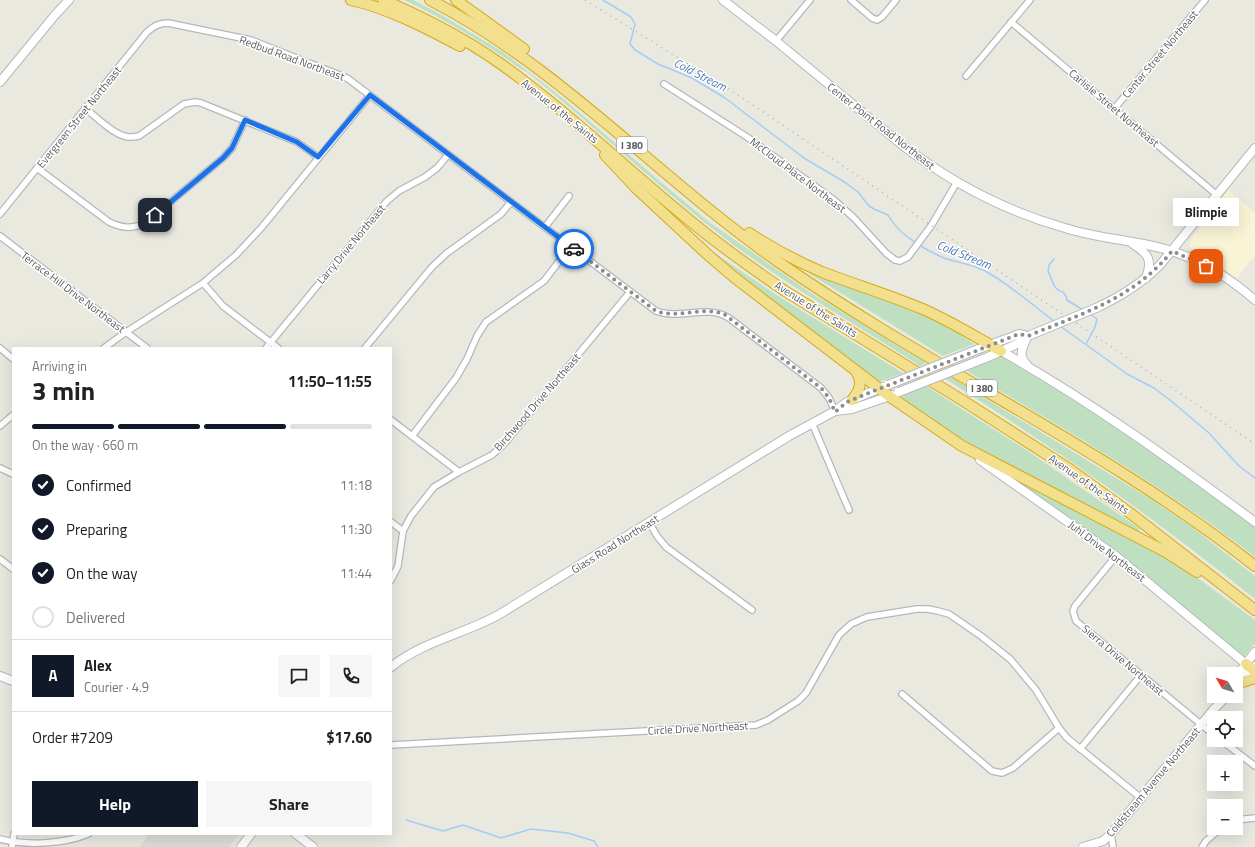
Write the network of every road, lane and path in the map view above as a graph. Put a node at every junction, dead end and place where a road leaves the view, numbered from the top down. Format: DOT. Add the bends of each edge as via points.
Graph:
graph roads {
  1 [pos="65,0"];
  2 [pos="69,0"];
  3 [pos="351,0"];
  4 [pos="384,0"];
  5 [pos="430,0"];
  6 [pos="456,0"];
  7 [pos="723,0"];
  8 [pos="810,0"];
  9 [pos="851,0"];
  10 [pos="896,0"];
  11 [pos="1030,0"];
  12 [pos="1205,0"];
  13 [pos="55,15"];
  14 [pos="1011,22"];
  15 [pos="161,23"];
  16 [pos="776,41"];
  17 [pos="497,62"];
  18 [pos="966,76"];
  19 [pos="555,81"];
  20 [pos="0,82"];
  21 [pos="664,84"];
  22 [pos="370,95"];
  23 [pos="85,108"];
  24 [pos="1114,109"];
  25 [pos="245,120"];
  26 [pos="590,136"];
  27 [pos="1255,148"];
  28 [pos="448,155"];
  29 [pos="318,157"];
  30 [pos="37,168"];
  31 [pos="957,182"];
  32 [pos="1217,195"];
  33 [pos="569,196"];
  34 [pos="511,202"];
  35 [pos="709,209"];
  36 [pos="0,214"];
  37 [pos="544,227"];
  38 [pos="0,236"];
  39 [pos="1129,241"];
  40 [pos="570,247"];
  41 [pos="1172,251"];
  42 [pos="1145,279"];
  43 [pos="203,282"];
  44 [pos="630,292"];
  45 [pos="1255,300"];
  46 [pos="126,332"];
  47 [pos="1028,336"];
  48 [pos="270,342"];
  49 [pos="989,345"];
  50 [pos="105,347"];
  51 [pos="146,347"];
  52 [pos="267,347"];
  53 [pos="277,347"];
  54 [pos="366,347"];
  55 [pos="0,348"];
  56 [pos="1001,351"];
  57 [pos="12,358"];
  58 [pos="1032,369"];
  59 [pos="854,370"];
  60 [pos="883,387"];
  61 [pos="889,396"];
  62 [pos="852,400"];
  63 [pos="835,412"];
  64 [pos="12,416"];
  65 [pos="392,421"];
  66 [pos="812,423"];
  67 [pos="0,426"];
  68 [pos="412,436"];
  69 [pos="962,446"];
  70 [pos="0,468"];
  71 [pos="459,472"];
  72 [pos="12,474"];
  73 [pos="849,510"];
  74 [pos="649,522"];
  75 [pos="1255,522"];
  76 [pos="392,523"];
  77 [pos="403,531"];
  78 [pos="1116,556"];
  79 [pos="0,559"];
  80 [pos="1255,566"];
  81 [pos="12,568"];
  82 [pos="392,578"];
  83 [pos="1243,601"];
  84 [pos="752,610"];
  85 [pos="1255,610"];
  86 [pos="1255,652"];
  87 [pos="392,666"];
  88 [pos="1253,669"];
  89 [pos="1141,675"];
  90 [pos="0,676"];
  91 [pos="1243,677"];
  92 [pos="1243,677"];
  93 [pos="12,682"];
  94 [pos="902,694"];
  95 [pos="1218,703"];
  96 [pos="1220,703"];
  97 [pos="1216,707"];
  98 [pos="1201,725"];
  99 [pos="1059,728"];
  100 [pos="1207,730"];
  101 [pos="392,745"];
  102 [pos="1230,747"];
  103 [pos="1080,749"];
  104 [pos="1255,766"];
  105 [pos="1141,798"];
  106 [pos="1255,818"];
  107 [pos="1243,819"];
  108 [pos="1111,834"];
  109 [pos="85,835"];
  110 [pos="250,835"];
  111 [pos="297,835"];
  112 [pos="1213,835"];
  113 [pos="0,839"];
  114 [pos="12,844"];
  115 [pos="241,847"];
  116 [pos="314,847"];
  117 [pos="1083,847"];
  118 [pos="1113,847"];
  119 [pos="1202,847"];
  1 -- 13 [label="street"];
  2 -- 13 [label="street"];
  3 -- 17 [label="highway" via="388,12"];
  4 -- 17 [label="highway, Avenue of the Saints / I 380" via="436,25"];
  5 -- 19 [label="highway, Avenue of the Saints / I 380" via="513,49"];
  6 -- 19 [label="highway" via="531,54"];
  7 -- 16 [label="street, Center Point Road Northeast"];
  8 -- 16 [label="street"];
  9 -- 10 [label="street" via="877,20"];
  11 -- 14 [label="street"];
  12 -- 24 [label="street, Center Street Northeast"];
  13 -- 20 [label="street"];
  14 -- 18 [label="street"];
  14 -- 24 [label="street, Carlisle Street Northeast"];
  15 -- 22 [label="street, Redbud Road Northeast" via="168,22 251,40 337,73"];
  15 -- 23 [label="street, Evergreen Street Northeast" via="147,32"];
  16 -- 31 [label="street, Center Point Road Northeast" via="898,142"];
  17 -- 26 [label="highway, Avenue of the Saints / I 380" via="550,101"];
  19 -- 35 [label="highway, Avenue of the Saints / I 380"];
  21 -- 31 [label="street, McCloud Place Northeast" via="747,137 834,200 881,249 900,261 911,254 923,238"];
  22 -- 28 [label="street, Redbud Road Northeast"];
  22 -- 29 [label="street"];
  23 -- 25 [label="street" via="116,133 132,137 139,136 184,104 195,102"];
  23 -- 30 [label="street, Evergreen Street Northeast"];
  24 -- 32 [label="street, Carlisle Street Northeast"];
  25 -- 29 [label="street" via="297,142"];
  25 -- 30 [label="street" via="232,148 223,158 144,224 136,227 119,227 109,222"];
  26 -- 59 [label="highway" via="636,188 707,254"];
  26 -- 83 [label="highway, Avenue of the Saints / I 380" via="698,228 758,272 1071,470"];
  27 -- 32 [label="street"];
  28 -- 34 [label="street, Redbud Road Northeast"];
  28 -- 48 [label="street, Larry Drive Northeast" via="425,177 386,201"];
  29 -- 43 [label="street" via="236,255"];
  30 -- 36 [label="street, Evergreen Street Northeast"];
  31 -- 39 [label="street, Center Point Road Northeast" via="1040,221 1075,231"];
  32 -- 41 [label="street"];
  33 -- 37 [label="street"];
  34 -- 37 [label="street, Redbud Road Northeast"];
  34 -- 54 [label="street" via="501,214 432,267"];
  35 -- 49 [label="highway" via="796,260 925,310"];
  35 -- 80 [label="highway, Avenue of the Saints / I 380" via="811,284 1144,487"];
  37 -- 40 [label="street, Redbud Road Northeast"];
  38 -- 46 [label="street, Terrace Hill Drive Northeast"];
  39 -- 41 [label="street, Center Point Road Northeast"];
  39 -- 42 [label="street" via="1148,257 1150,265"];
  40 -- 44 [label="street, Redbud Road Northeast"];
  40 -- 68 [label="street" via="544,281 486,322 456,378"];
  41 -- 42 [label="street"];
  41 -- 45 [label="street, Center Point Road Northeast" via="1212,269"];
  42 -- 47 [label="street, bridge" via="1096,308"];
  43 -- 46 [label="street"];
  43 -- 48 [label="street" via="224,306"];
  44 -- 63 [label="street, Redbud Road Northeast" via="664,314 724,314 821,388"];
  44 -- 71 [label="street, Birchwood Drive Northeast" via="504,444 492,455"];
  46 -- 50 [label="street"];
  46 -- 51 [label="street, Terrace Hill Drive Northeast"];
  47 -- 49 [label="street" via="1019,334"];
  47 -- 56 [label="street"];
  47 -- 58 [label="street" via="1021,356"];
  48 -- 52 [label="street, Larry Drive Northeast"];
  48 -- 53 [label="street"];
  49 -- 56 [label="highway"];
  49 -- 60 [label="street, bridge"];
  55 -- 57 [label="street"];
  56 -- 58 [label="street"];
  56 -- 61 [label="street, bridge"];
  58 -- 75 [label="street" via="1157,450"];
  59 -- 60 [label="highway"];
  59 -- 62 [label="highway" via="861,384"];
  60 -- 61 [label="highway"];
  60 -- 62 [label="street"];
  61 -- 63 [label="street"];
  61 -- 69 [label="highway"];
  62 -- 63 [label="street"];
  63 -- 66 [label="street, Glass Road Northeast"];
  64 -- 67 [label="street"];
  65 -- 68 [label="street"];
  66 -- 73 [label="street"];
  66 -- 74 [label="street, Glass Road Northeast"];
  68 -- 71 [label="street"];
  69 -- 78 [label="street, Juhl Drive Northeast"];
  69 -- 83 [label="highway" via="1166,552"];
  70 -- 72 [label="street"];
  71 -- 77 [label="street, Birchwood Drive Northeast" via="434,488 411,516"];
  74 -- 84 [label="street" via="666,547"];
  74 -- 87 [label="street, Glass Road Northeast" via="483,624 414,651"];
  76 -- 77 [label="street"];
  77 -- 82 [label="street, Birchwood Drive Northeast" via="398,566"];
  78 -- 88 [label="street, Juhl Drive Northeast"];
  78 -- 89 [label="street, Sierra Drive Northeast" via="1075,606 1073,612 1076,621"];
  79 -- 81 [label="street"];
  83 -- 85 [label="highway, Avenue of the Saints / I 380"];
  86 -- 88 [label="street"];
  88 -- 91 [label="highway"];
  88 -- 92 [label="street"];
  89 -- 98 [label="street, Sierra Drive Northeast"];
  89 -- 103 [label="street"];
  90 -- 93 [label="street"];
  94 -- 99 [label="street" via="992,771 1002,773 1013,768"];
  95 -- 97 [label="street, Coldstream Avenue Northeast"];
  96 -- 97 [label="street, Coldstream Avenue Northeast"];
  97 -- 98 [label="street, Coldstream Avenue Northeast"];
  98 -- 100 [label="street, Sierra Drive Northeast"];
  98 -- 105 [label="street, Coldstream Avenue Northeast"];
  99 -- 101 [label="street, Circle Drive Northeast" via="1036,690 999,649 950,614 917,609 867,617 848,626 839,635 806,693 798,701 756,725"];
  99 -- 103 [label="street, Circle Drive Northeast"];
  102 -- 104 [label="street"];
  103 -- 105 [label="street, Circle Drive Northeast"];
  105 -- 108 [label="street, Coldstream Avenue Northeast"];
  106 -- 107 [label="street"];
  108 -- 117 [label="street, Coldstream Avenue Northeast" via="1103,841"];
  108 -- 118 [label="street"];
  109 -- 114 [label="street" via="60,842"];
  110 -- 115 [label="street"];
  111 -- 116 [label="street"];
  112 -- 119 [label="street"];
  113 -- 114 [label="street"];
}
